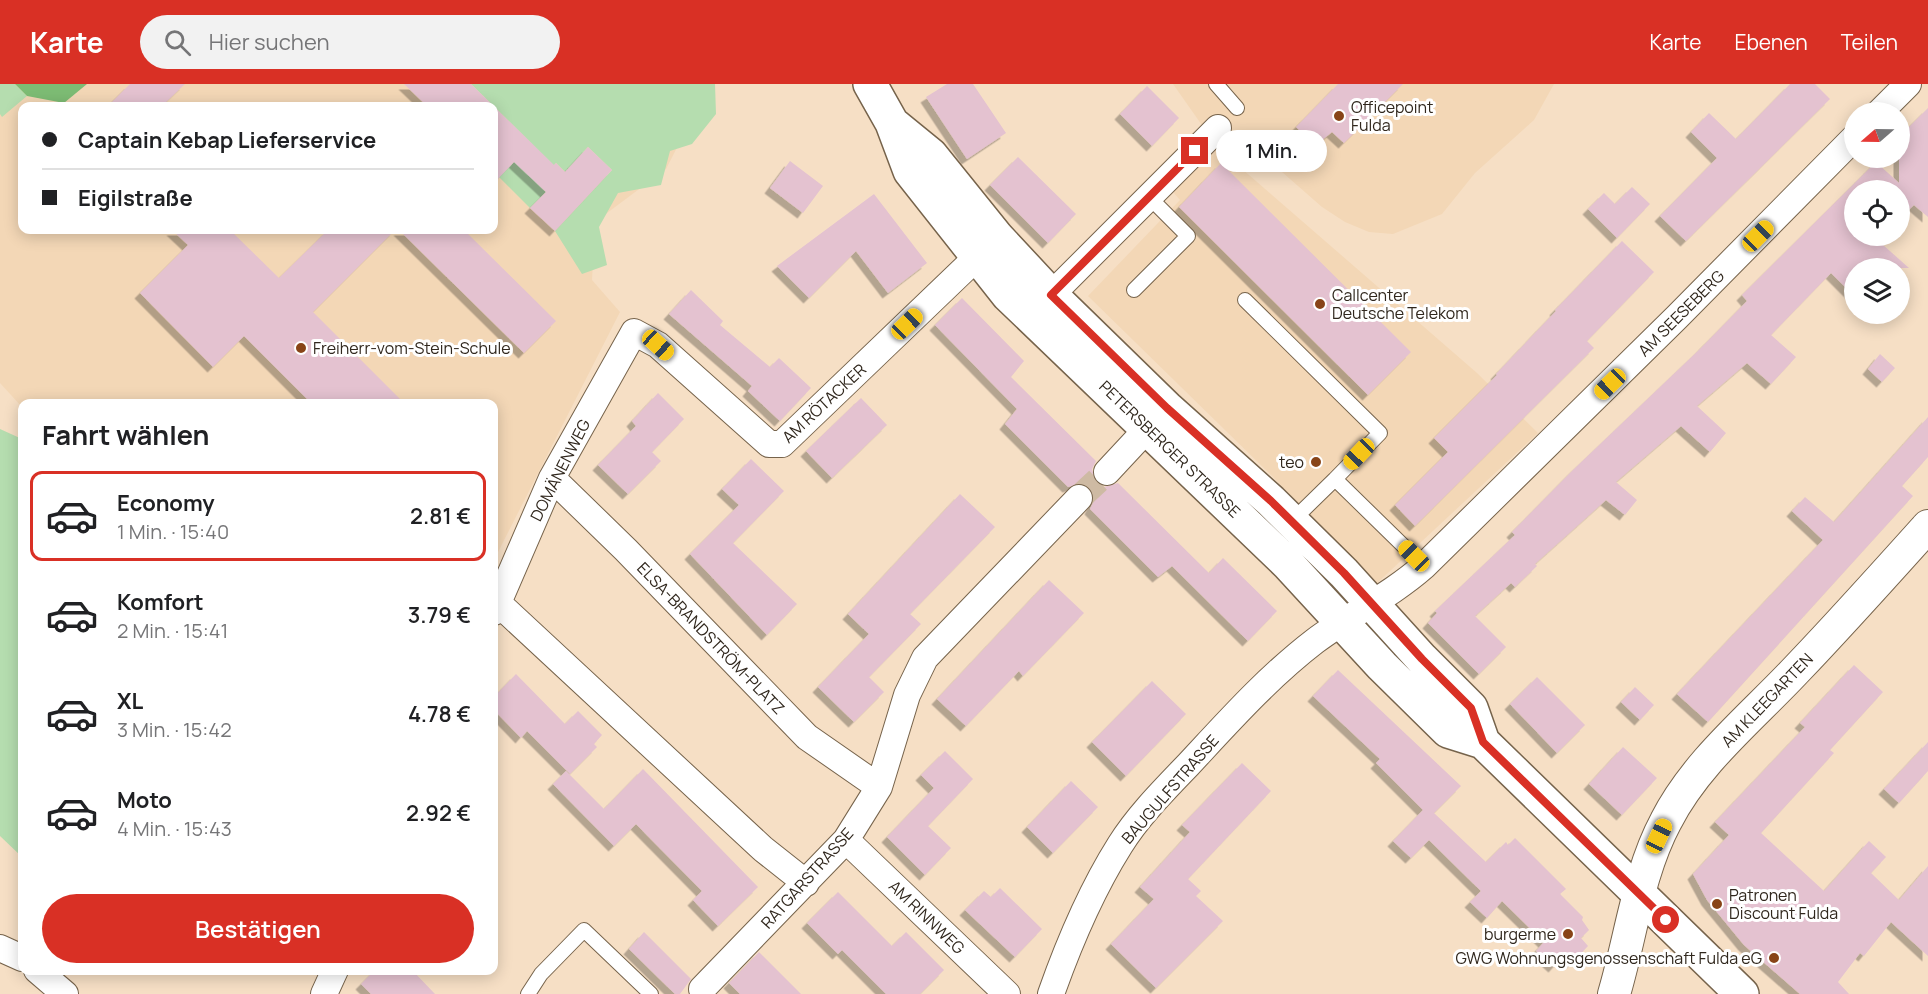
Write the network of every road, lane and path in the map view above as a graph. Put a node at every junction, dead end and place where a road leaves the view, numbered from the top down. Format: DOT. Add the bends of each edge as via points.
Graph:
graph roads {
  1 [pos="870,84"];
  2 [pos="1216,84"];
  3 [pos="1908,84"];
  4 [pos="1890,102"];
  5 [pos="1237,108"];
  6 [pos="892,123"];
  7 [pos="1218,128"];
  8 [pos="1844,148"];
  9 [pos="1149,196"];
  10 [pos="976,257"];
  11 [pos="1134,290"];
  12 [pos="1051,295"];
  13 [pos="1245,300"];
  14 [pos="634,332"];
  15 [pos="1148,428"];
  16 [pos="1107,472"];
  17 [pos="552,478"];
  18 [pos="1335,479"];
  19 [pos="1079,498"];
  20 [pos="1293,521"];
  21 [pos="1928,526"];
  22 [pos="1424,566"];
  23 [pos="498,603"];
  24 [pos="1373,605"];
  25 [pos="498,610"];
  26 [pos="1342,624"];
  27 [pos="1483,742"];
  28 [pos="879,787"];
  29 [pos="846,840"];
  30 [pos="806,883"];
  31 [pos="1640,894"];
  32 [pos="0,948"];
  33 [pos="18,956"];
  34 [pos="43,975"];
  35 [pos="333,975"];
  36 [pos="699,991"];
  37 [pos="64,994"];
  38 [pos="324,994"];
  39 [pos="528,994"];
  40 [pos="651,994"];
  41 [pos="1007,994"];
  42 [pos="1050,994"];
  43 [pos="1614,994"];
  44 [pos="1742,994"];
  1 -- 6 [label="main road, PETERSBERGER STRASSE"];
  2 -- 5 [label="lane"];
  3 -- 4 [label="street"];
  6 -- 10 [label="main road, PETERSBERGER STRASSE" via="910,171"];
  6 -- 12 [label="main road, PETERSBERGER STRASSE" via="931,155 997,237"];
  7 -- 9 [label="street"];
  8 -- 22 [label="street, AM SEESEBERG"];
  9 -- 11 [label="lane" via="1188,236"];
  9 -- 12 [label="street"];
  10 -- 14 [label="street, AM RÖTACKER" via="776,446 769,444 658,345"];
  10 -- 15 [label="main road, PETERSBERGER STRASSE" via="1008,295"];
  12 -- 20 [label="main road, PETERSBERGER STRASSE" via="1167,408"];
  13 -- 18 [label="lane" via="1380,433"];
  14 -- 17 [label="street, DOMÄNENWEG"];
  15 -- 16 [label="street"];
  15 -- 26 [label="main road, PETERSBERGER STRASSE" via="1288,564"];
  17 -- 23 [label="street, DOMÄNENWEG"];
  17 -- 28 [label="street, ELSA-BRANDSTRÖM-PLATZ" via="807,737"];
  18 -- 20 [label="lane"];
  18 -- 22 [label="lane"];
  19 -- 28 [label="street, RATGARSTRASSE" via="925,658 906,695"];
  20 -- 24 [label="main road, PETERSBERGER STRASSE"];
  21 -- 31 [label="street, AM KLEEGARTEN" via="1688,787 1659,836"];
  22 -- 24 [label="street, AM SEESEBERG"];
  24 -- 26 [label="street, BAUGULFSTRASSE"];
  24 -- 27 [label="main road, PETERSBERGER STRASSE" via="1471,708"];
  25 -- 30 [label="street" via="763,849"];
  26 -- 27 [label="main road, PETERSBERGER STRASSE" via="1448,731"];
  26 -- 42 [label="street, BAUGULFSTRASSE" via="1281,669 1134,827 1096,887"];
  27 -- 31 [label="main road, PETERSBERGER STRASSE"];
  28 -- 29 [label="street, RATGARSTRASSE"];
  29 -- 30 [label="street, RATGARSTRASSE"];
  29 -- 41 [label="street, AM RINNWEG"];
  30 -- 36 [label="street, RATGARSTRASSE"];
  31 -- 43 [label="street, AM KLEEGARTEN"];
  31 -- 44 [label="main road, PETERSBERGER STRASSE"];
  32 -- 33 [label="street"];
  34 -- 37 [label="street"];
  35 -- 38 [label="street"];
  39 -- 40 [label="lane" via="541,974 584,930"];
}
